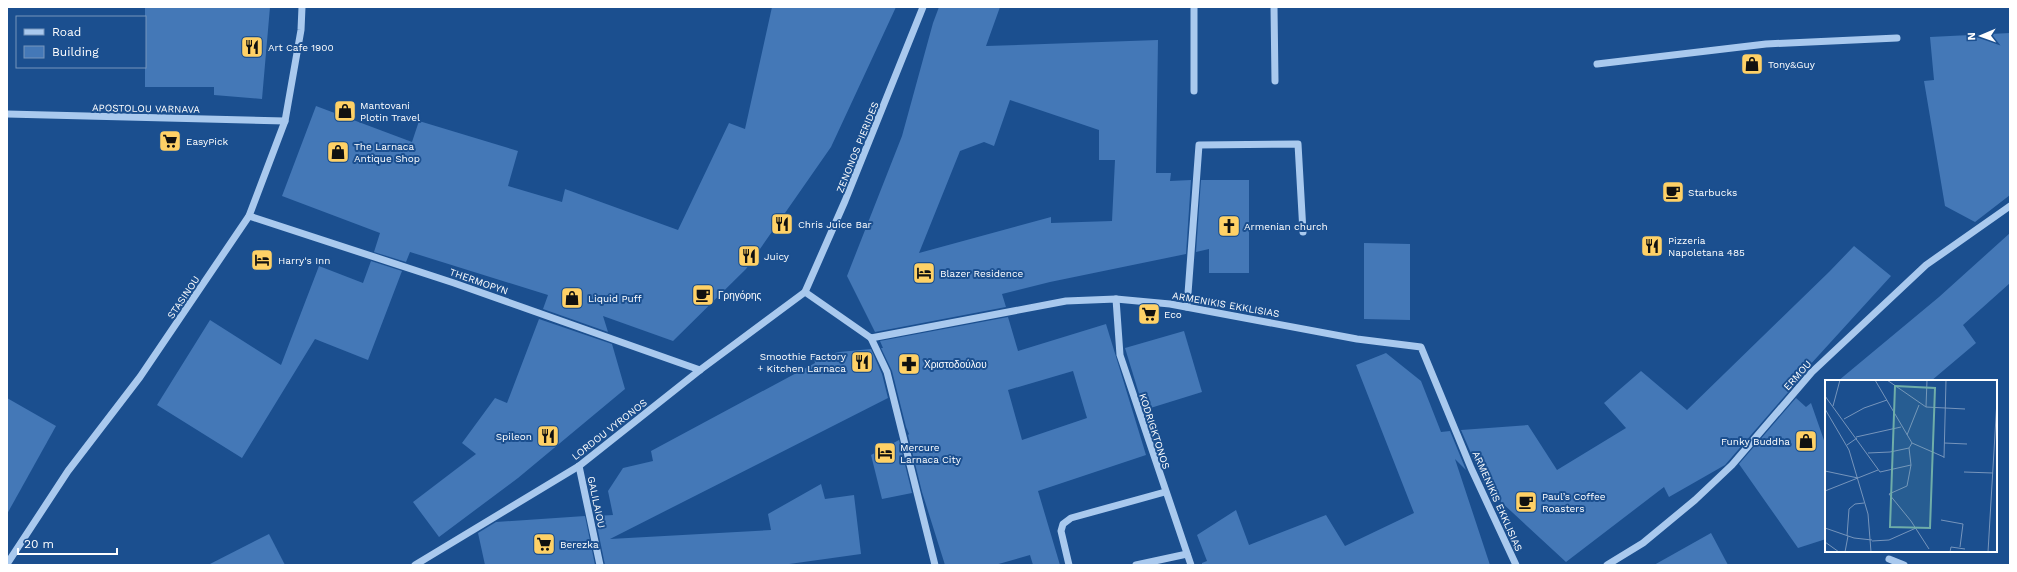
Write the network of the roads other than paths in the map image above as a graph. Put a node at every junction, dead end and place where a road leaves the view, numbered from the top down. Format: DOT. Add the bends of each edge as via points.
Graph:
graph roads {
  1 [pos="302,7"];
  2 [pos="923,7"];
  3 [pos="1194,7"];
  4 [pos="1274,7"];
  5 [pos="1897,38"];
  6 [pos="1597,64"];
  7 [pos="1275,81"];
  8 [pos="1194,91"];
  9 [pos="7,114"];
  10 [pos="285,121"];
  11 [pos="2010,206"];
  12 [pos="249,216"];
  13 [pos="1303,232"];
  14 [pos="805,292"];
  15 [pos="1116,299"];
  16 [pos="1187,306"];
  17 [pos="871,338"];
  18 [pos="700,370"];
  19 [pos="579,466"];
  20 [pos="1165,492"];
  21 [pos="1187,554"];
  22 [pos="1889,559"];
  23 [pos="7,564"];
  24 [pos="415,565"];
  25 [pos="600,565"];
  26 [pos="935,565"];
  27 [pos="1069,565"];
  28 [pos="1136,565"];
  29 [pos="1191,565"];
  30 [pos="1516,565"];
  31 [pos="1607,565"];
  32 [pos="1904,565"];
  1 -- 10 [label="street, STASINOU" via="301,30"];
  2 -- 14 [label="street, ZENONOS PIERIDES" via="851,188"];
  3 -- 8 [label="street"];
  4 -- 7 [label="street"];
  5 -- 6 [label="street" via="1766,44"];
  9 -- 10 [label="street, APOSTOLOU VARNAVA"];
  10 -- 12 [label="street, STASINOU"];
  11 -- 31 [label="street, ERMOU" via="1926,265 1812,372 1732,465 1695,500 1643,543"];
  12 -- 18 [label="street, THERMOPYN" via="454,283"];
  12 -- 23 [label="street, STASINOU" via="140,377 68,471"];
  13 -- 16 [label="street" via="1298,144 1199,145"];
  14 -- 17 [label="street"];
  14 -- 18 [label="street, LORDOU VYRONOS"];
  15 -- 16 [label="street, ARMENIKIS EKKLISIAS"];
  15 -- 17 [label="street, ARMENIKIS EKKLISIAS" via="1066,301"];
  15 -- 20 [label="street, KODRIGKTONOS" via="1120,355"];
  16 -- 30 [label="street, ARMENIKIS EKKLISIAS" via="1357,339 1421,347"];
  17 -- 26 [label="street" via="887,372"];
  18 -- 19 [label="street, LORDOU VYRONOS"];
  19 -- 24 [label="street, LORDOU VYRONOS"];
  19 -- 25 [label="street, GALILAIOU"];
  20 -- 21 [label="street, KODRIGKTONOS"];
  20 -- 27 [label="street" via="1071,518 1063,524 1061,531"];
  21 -- 28 [label="street"];
  21 -- 29 [label="street, KODRIGKTONOS"];
  22 -- 32 [label="street"];
}
